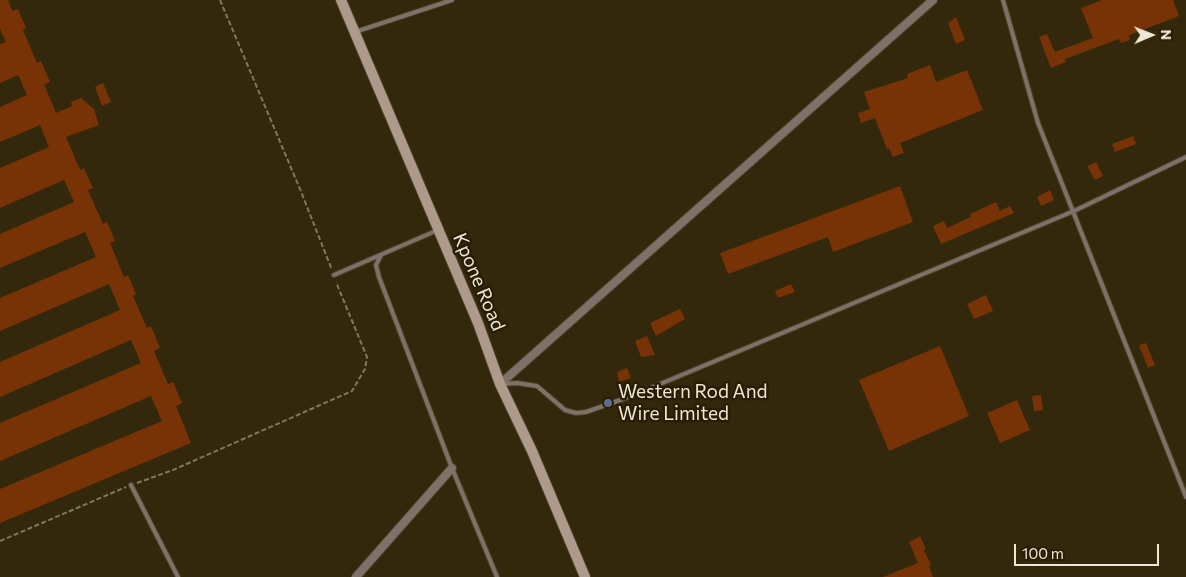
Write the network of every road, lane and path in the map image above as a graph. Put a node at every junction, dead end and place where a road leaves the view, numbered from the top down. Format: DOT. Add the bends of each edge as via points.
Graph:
graph roads {
  1 [pos="220,0"];
  2 [pos="341,0"];
  3 [pos="452,0"];
  4 [pos="933,0"];
  5 [pos="1004,0"];
  6 [pos="353,32"];
  7 [pos="1186,157"];
  8 [pos="1074,211"];
  9 [pos="438,230"];
  10 [pos="381,255"];
  11 [pos="334,275"];
  12 [pos="500,384"];
  13 [pos="452,468"];
  14 [pos="131,485"];
  15 [pos="1186,497"];
  16 [pos="0,540"];
  17 [pos="178,577"];
  18 [pos="356,577"];
  19 [pos="498,577"];
  20 [pos="586,577"];
  1 -- 11 [label="path"];
  2 -- 6 [label="main road, Kpone Road"];
  3 -- 6 [label="lane"];
  4 -- 12 [label="street"];
  5 -- 8 [label="lane" via="1038,123"];
  6 -- 9 [label="main road, Kpone Road"];
  7 -- 8 [label="lane"];
  8 -- 12 [label="lane" via="629,397 586,412 564,410 537,386"];
  8 -- 15 [label="lane"];
  9 -- 10 [label="lane"];
  9 -- 12 [label="main road, Kpone Road"];
  10 -- 11 [label="lane"];
  10 -- 13 [label="lane" via="376,265"];
  11 -- 14 [label="path" via="367,357 365,368 352,391 173,470"];
  12 -- 20 [label="main road, Kpone Road"];
  13 -- 18 [label="street"];
  13 -- 19 [label="lane"];
  14 -- 16 [label="path"];
  14 -- 17 [label="lane"];
}
